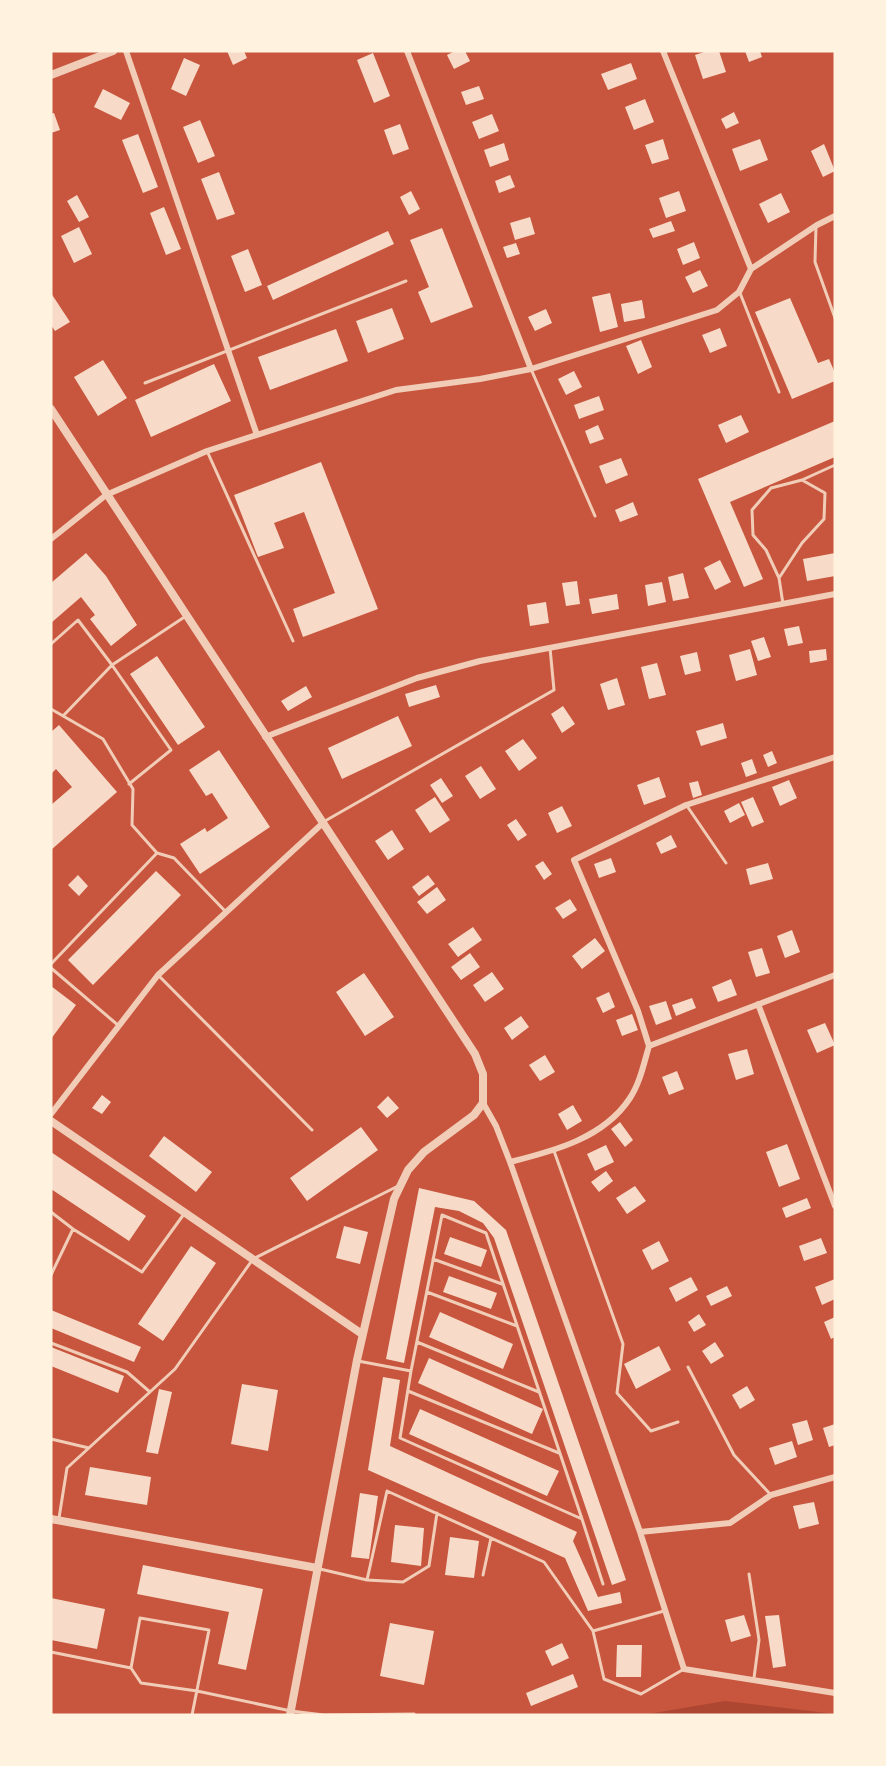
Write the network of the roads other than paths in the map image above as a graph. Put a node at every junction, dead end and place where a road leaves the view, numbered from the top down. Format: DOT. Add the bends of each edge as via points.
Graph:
graph roads {
  1 [pos="113,51"];
  2 [pos="126,51"];
  3 [pos="407,51"];
  4 [pos="663,51"];
  5 [pos="51,75"];
  6 [pos="835,216"];
  7 [pos="817,225"];
  8 [pos="751,269"];
  9 [pos="406,281"];
  10 [pos="739,292"];
  11 [pos="835,318"];
  12 [pos="230,352"];
  13 [pos="531,369"];
  14 [pos="145,382"];
  15 [pos="779,392"];
  16 [pos="51,409"];
  17 [pos="258,435"];
  18 [pos="207,451"];
  19 [pos="835,465"];
  20 [pos="802,480"];
  21 [pos="106,495"];
  22 [pos="595,516"];
  23 [pos="51,540"];
  24 [pos="779,578"];
  25 [pos="835,594"];
  26 [pos="783,604"];
  27 [pos="186,616"];
  28 [pos="294,641"];
  29 [pos="51,644"];
  30 [pos="550,647"];
  31 [pos="112,665"];
  32 [pos="51,709"];
  33 [pos="63,716"];
  34 [pos="265,737"];
  35 [pos="835,757"];
  36 [pos="129,783"];
  37 [pos="686,805"];
  38 [pos="324,822"];
  39 [pos="157,853"];
  40 [pos="726,862"];
  41 [pos="226,912"];
  42 [pos="51,966"];
  43 [pos="158,975"];
  44 [pos="835,975"];
  45 [pos="758,1004"];
  46 [pos="118,1026"];
  47 [pos="649,1046"];
  48 [pos="483,1103"];
  49 [pos="51,1114"];
  50 [pos="51,1121"];
  51 [pos="312,1130"];
  52 [pos="554,1151"];
  53 [pos="510,1162"];
  54 [pos="399,1186"];
  55 [pos="835,1206"];
  56 [pos="51,1212"];
  57 [pos="185,1213"];
  58 [pos="73,1229"];
  59 [pos="253,1259"];
  60 [pos="433,1259"];
  61 [pos="51,1275"];
  62 [pos="502,1284"];
  63 [pos="427,1292"];
  64 [pos="517,1326"];
  65 [pos="362,1334"];
  66 [pos="417,1342"];
  67 [pos="51,1343"];
  68 [pos="357,1360"];
  69 [pos="688,1367"];
  70 [pos="411,1371"];
  71 [pos="408,1391"];
  72 [pos="150,1392"];
  73 [pos="539,1392"];
  74 [pos="678,1422"];
  75 [pos="51,1439"];
  76 [pos="89,1448"];
  77 [pos="560,1453"];
  78 [pos="835,1477"];
  79 [pos="771,1495"];
  80 [pos="437,1514"];
  81 [pos="55,1519"];
  82 [pos="582,1519"];
  83 [pos="640,1532"];
  84 [pos="491,1538"];
  85 [pos="317,1568"];
  86 [pos="749,1574"];
  87 [pos="483,1575"];
  88 [pos="367,1580"];
  89 [pos="603,1584"];
  90 [pos="665,1611"];
  91 [pos="593,1631"];
  92 [pos="51,1652"];
  93 [pos="131,1668"];
  94 [pos="684,1669"];
  95 [pos="754,1680"];
  96 [pos="197,1691"];
  97 [pos="835,1693"];
  98 [pos="291,1713"];
  99 [pos="414,1714"];
  100 [pos="192,1715"];
  1 -- 5 [label="street"];
  2 -- 12 [label="street"];
  3 -- 13 [label="street"];
  4 -- 8 [label="street"];
  6 -- 7 [label="street"];
  7 -- 8 [label="street"];
  7 -- 11 [label="lane" via="814,262"];
  8 -- 10 [label="street"];
  9 -- 12 [label="lane"];
  10 -- 13 [label="street" via="717,310"];
  10 -- 15 [label="lane"];
  12 -- 14 [label="lane"];
  12 -- 17 [label="street"];
  13 -- 17 [label="street" via="396,390"];
  13 -- 22 [label="lane"];
  16 -- 21 [label="street"];
  17 -- 18 [label="street"];
  18 -- 21 [label="street"];
  18 -- 28 [label="lane"];
  19 -- 20 [label="lane"];
  20 -- 24 [label="lane" via="825,493 824,519"];
  20 -- 24 [label="lane" via="771,488 752,510 753,535 766,550"];
  21 -- 23 [label="street"];
  21 -- 27 [label="street"];
  24 -- 26 [label="lane"];
  25 -- 26 [label="street"];
  26 -- 30 [label="street"];
  27 -- 31 [label="lane"];
  27 -- 34 [label="street"];
  29 -- 31 [label="lane" via="78,620"];
  30 -- 34 [label="street" via="417,678"];
  30 -- 38 [label="lane" via="554,690"];
  31 -- 33 [label="lane"];
  31 -- 36 [label="lane" via="171,750"];
  32 -- 33 [label="lane"];
  33 -- 36 [label="lane" via="103,739"];
  34 -- 38 [label="street"];
  35 -- 37 [label="street"];
  36 -- 39 [label="lane" via="133,789 132,825"];
  37 -- 40 [label="lane"];
  37 -- 47 [label="street" via="574,860"];
  38 -- 41 [label="street"];
  38 -- 48 [label="street" via="475,1054 483,1074"];
  39 -- 41 [label="lane" via="174,858"];
  39 -- 42 [label="lane"];
  41 -- 43 [label="street"];
  42 -- 46 [label="lane"];
  43 -- 46 [label="street"];
  43 -- 51 [label="lane"];
  44 -- 45 [label="street"];
  45 -- 47 [label="street"];
  45 -- 55 [label="street"];
  46 -- 49 [label="street"];
  47 -- 52 [label="street" via="631,1097 618,1114 594,1132"];
  48 -- 53 [label="street"];
  48 -- 54 [label="street" via="474,1115 424,1152"];
  50 -- 57 [label="street"];
  52 -- 53 [label="street"];
  52 -- 74 [label="lane" via="623,1344 617,1393 651,1431"];
  53 -- 83 [label="street"];
  54 -- 59 [label="lane"];
  54 -- 65 [label="street"];
  56 -- 58 [label="lane"];
  57 -- 58 [label="lane" via="142,1272"];
  57 -- 59 [label="street"];
  58 -- 61 [label="lane"];
  59 -- 65 [label="street"];
  59 -- 72 [label="lane" via="175,1369"];
  60 -- 62 [label="lane"];
  60 -- 62 [label="lane" via="442,1215 486,1233"];
  60 -- 63 [label="lane"];
  62 -- 64 [label="lane"];
  63 -- 64 [label="lane"];
  63 -- 66 [label="lane"];
  64 -- 73 [label="lane"];
  65 -- 68 [label="street"];
  66 -- 70 [label="lane"];
  66 -- 73 [label="lane"];
  67 -- 72 [label="lane" via="127,1372"];
  68 -- 70 [label="lane"];
  68 -- 85 [label="street"];
  69 -- 79 [label="lane" via="734,1455"];
  70 -- 71 [label="lane"];
  71 -- 77 [label="lane"];
  71 -- 82 [label="lane" via="400,1438"];
  72 -- 76 [label="lane"];
  73 -- 77 [label="lane"];
  75 -- 76 [label="lane"];
  76 -- 81 [label="lane" via="67,1468"];
  77 -- 82 [label="lane"];
  78 -- 79 [label="street"];
  79 -- 83 [label="street" via="730,1523"];
  80 -- 84 [label="lane"];
  80 -- 88 [label="lane" via="429,1566 404,1582"];
  80 -- 88 [label="lane" via="387,1491"];
  81 -- 85 [label="street"];
  82 -- 89 [label="lane"];
  83 -- 90 [label="street"];
  84 -- 87 [label="lane"];
  84 -- 91 [label="lane" via="544,1562"];
  85 -- 88 [label="lane"];
  85 -- 98 [label="street"];
  86 -- 95 [label="lane" via="759,1640"];
  90 -- 91 [label="lane"];
  90 -- 94 [label="street"];
  91 -- 94 [label="lane" via="604,1679 640,1694"];
  92 -- 93 [label="lane"];
  93 -- 96 [label="lane" via="141,1683"];
  93 -- 96 [label="lane" via="140,1618 209,1630"];
  94 -- 95 [label="street"];
  95 -- 97 [label="street"];
  96 -- 98 [label="lane"];
  96 -- 100 [label="lane"];
  98 -- 99 [label="lane"];
}
